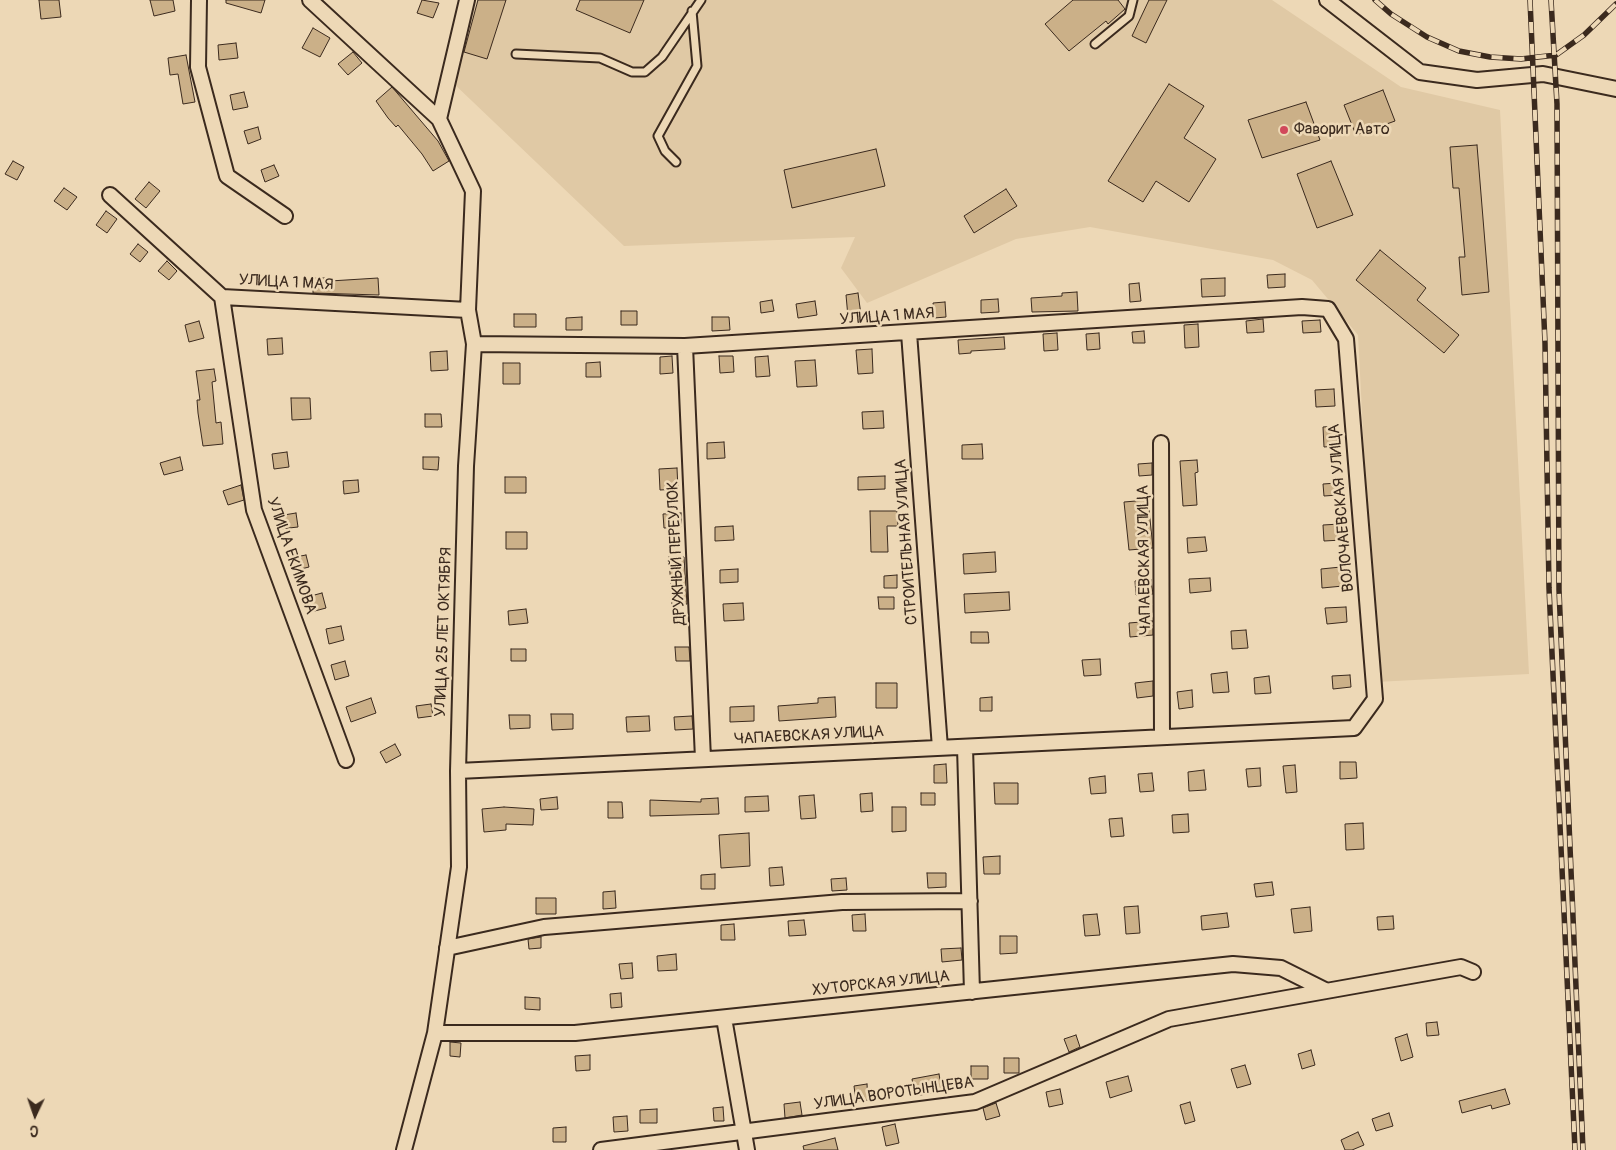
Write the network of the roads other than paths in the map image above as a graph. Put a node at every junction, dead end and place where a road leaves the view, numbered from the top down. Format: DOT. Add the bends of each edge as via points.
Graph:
graph roads {
  1 [pos="199,0"];
  2 [pos="310,0"];
  3 [pos="467,0"];
  4 [pos="701,0"];
  5 [pos="1133,0"];
  6 [pos="1327,0"];
  7 [pos="692,11"];
  8 [pos="1096,44"];
  9 [pos="516,54"];
  10 [pos="1616,89"];
  11 [pos="439,119"];
  12 [pos="676,162"];
  13 [pos="110,196"];
  14 [pos="285,216"];
  15 [pos="222,297"];
  16 [pos="1302,307"];
  17 [pos="468,310"];
  18 [pos="909,333"];
  19 [pos="474,344"];
  20 [pos="685,346"];
  21 [pos="1161,443"];
  22 [pos="1354,728"];
  23 [pos="1162,737"];
  24 [pos="965,746"];
  25 [pos="940,748"];
  26 [pos="703,759"];
  27 [pos="346,760"];
  28 [pos="458,770"];
  29 [pos="970,900"];
  30 [pos="447,948"];
  31 [pos="1473,972"];
  32 [pos="1325,990"];
  33 [pos="972,992"];
  34 [pos="724,1018"];
  35 [pos="435,1033"];
  36 [pos="744,1132"];
  37 [pos="404,1150"];
  38 [pos="601,1150"];
  39 [pos="747,1150"];
  1 -- 14 [label="street" via="198,67 227,176"];
  2 -- 11 [label="street"];
  3 -- 11 [label="street"];
  4 -- 7 [label="lane"];
  5 -- 8 [label="lane" via="1129,16"];
  6 -- 10 [label="street" via="1420,72 1477,80 1543,74"];
  7 -- 9 [label="lane" via="662,57 644,72 632,72 600,58"];
  7 -- 12 [label="lane" via="697,66 658,136 665,151"];
  11 -- 17 [label="street, УЛИЦА 25 ЛЕТ ОКТЯБРЯ" via="473,191"];
  13 -- 15 [label="street, УЛИЦА 1 МАЯ"];
  15 -- 17 [label="street, УЛИЦА 1 МАЯ"];
  15 -- 27 [label="street, УЛИЦА ЕКИМОВА" via="254,510"];
  16 -- 18 [label="street, УЛИЦА 1 МАЯ"];
  16 -- 22 [label="street, ВОЛОЧАЕВСКАЯ УЛИЦА" via="1328,309 1346,339 1375,699"];
  17 -- 19 [label="street, УЛИЦА 25 ЛЕТ ОКТЯБРЯ"];
  18 -- 20 [label="street, УЛИЦА 1 МАЯ"];
  18 -- 25 [label="street, СТРОИТЕЛЬНАЯ УЛИЦА"];
  19 -- 20 [label="street, УЛИЦА 1 МАЯ"];
  19 -- 28 [label="street, УЛИЦА 25 ЛЕТ ОКТЯБРЯ" via="466,466"];
  20 -- 26 [label="street, ДРУЖНЫЙ ПЕРЕУЛОК"];
  21 -- 23 [label="street, ЧАПАЕВСКАЯ УЛИЦА"];
  22 -- 23 [label="street, ЧАПАЕВСКАЯ УЛИЦА"];
  23 -- 24 [label="street, ЧАПАЕВСКАЯ УЛИЦА"];
  24 -- 25 [label="street, ЧАПАЕВСКАЯ УЛИЦА"];
  24 -- 29 [label="street"];
  25 -- 26 [label="street, ЧАПАЕВСКАЯ УЛИЦА"];
  26 -- 28 [label="street, ЧАПАЕВСКАЯ УЛИЦА"];
  28 -- 30 [label="street, УЛИЦА 25 ЛЕТ ОКТЯБРЯ" via="459,868"];
  29 -- 30 [label="street" via="842,902 544,927"];
  29 -- 33 [label="street"];
  30 -- 35 [label="street, УЛИЦА 25 ЛЕТ ОКТЯБРЯ"];
  31 -- 32 [label="street, УЛИЦА ВОРОТЫНЦЕВА" via="1461,967"];
  32 -- 33 [label="street, ХУТОРСКАЯ УЛИЦА" via="1281,968 1233,964"];
  32 -- 36 [label="street, УЛИЦА ВОРОТЫНЦЕВА" via="1169,1019 975,1102"];
  33 -- 34 [label="street, ХУТОРСКАЯ УЛИЦА"];
  34 -- 35 [label="street, ХУТОРСКАЯ УЛИЦА" via="575,1033"];
  34 -- 36 [label="street"];
  35 -- 37 [label="street, УЛИЦА 25 ЛЕТ ОКТЯБРЯ"];
  36 -- 38 [label="street, УЛИЦА ВОРОТЫНЦЕВА"];
  36 -- 39 [label="street"];
}
